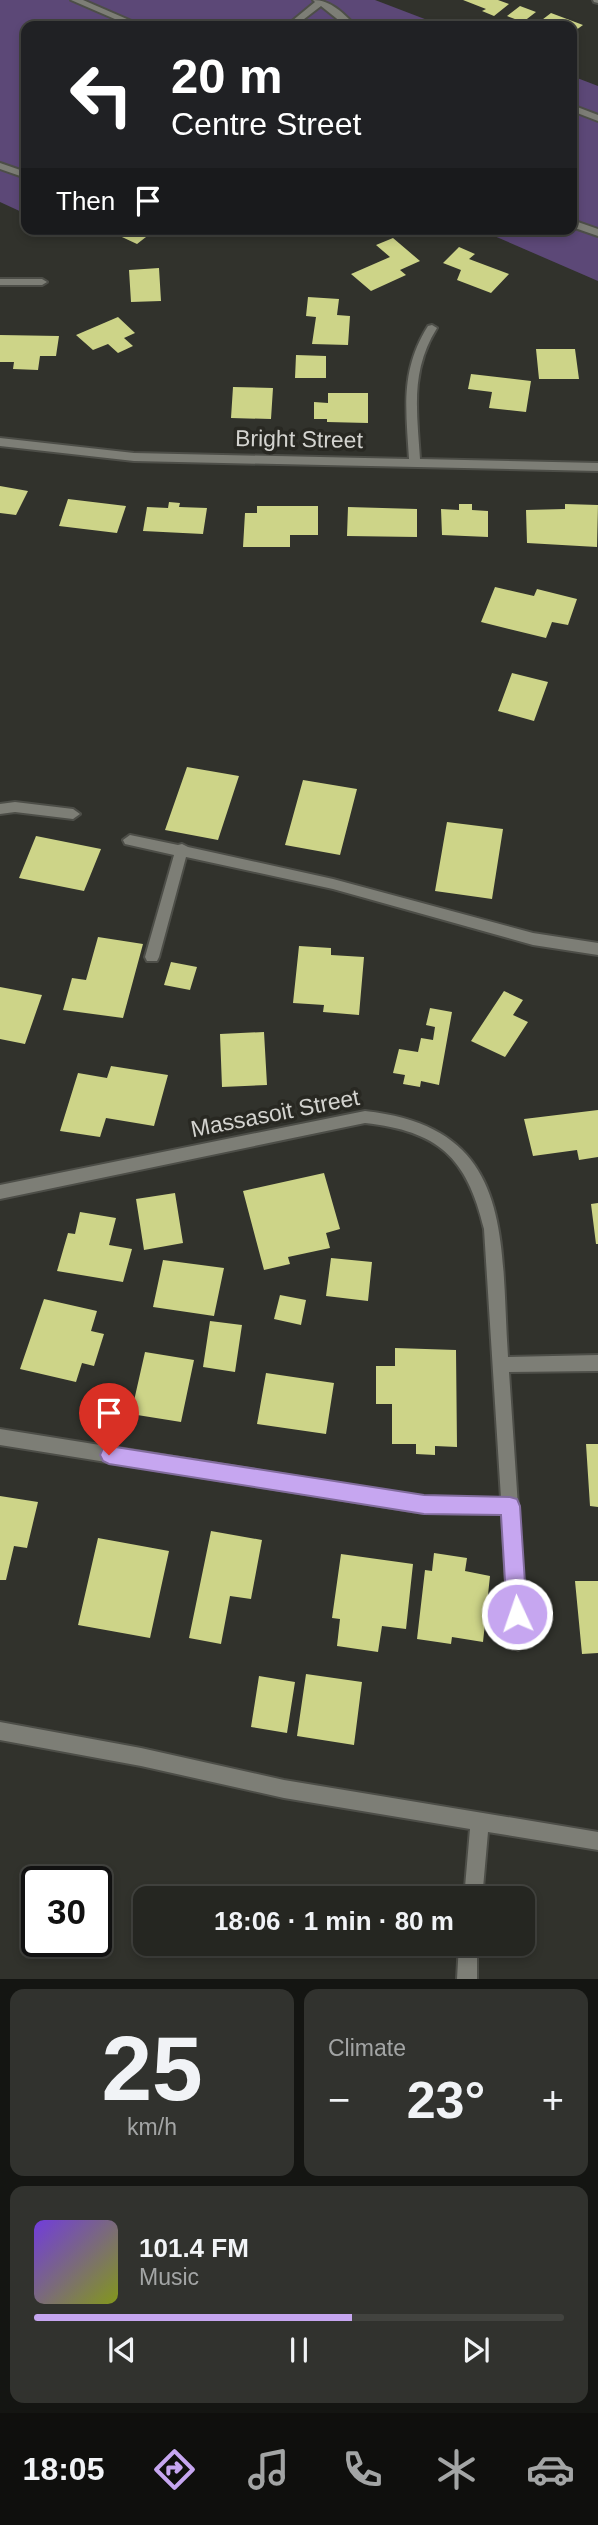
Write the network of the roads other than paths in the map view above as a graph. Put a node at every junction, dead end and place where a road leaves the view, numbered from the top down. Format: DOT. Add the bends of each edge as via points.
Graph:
graph roads {
  1 [pos="78,1"];
  2 [pos="319,1"];
  3 [pos="126,21"];
  4 [pos="296,21"];
  5 [pos="345,21"];
  6 [pos="577,110"];
  7 [pos="598,118"];
  8 [pos="0,166"];
  9 [pos="21,173"];
  10 [pos="577,225"];
  11 [pos="598,233"];
  12 [pos="0,282"];
  13 [pos="42,282"];
  14 [pos="432,328"];
  15 [pos="0,442"];
  16 [pos="415,462"];
  17 [pos="598,467"];
  18 [pos="0,809"];
  19 [pos="73,814"];
  20 [pos="130,840"];
  21 [pos="181,849"];
  22 [pos="598,948"];
  23 [pos="152,957"];
  24 [pos="0,1192"];
  25 [pos="598,1363"];
  26 [pos="503,1365"];
  27 [pos="0,1437"];
  28 [pos="510,1506"];
  29 [pos="519,1641"];
  30 [pos="0,1731"];
  31 [pos="480,1821"];
  32 [pos="598,1841"];
  33 [pos="474,1886"];
  34 [pos="468,1956"];
  35 [pos="467,1979"];
  1 -- 3 [label="street"];
  2 -- 4 [label="street"];
  2 -- 5 [label="street"];
  6 -- 7 [label="street"];
  8 -- 9 [label="street"];
  10 -- 11 [label="street"];
  12 -- 13 [label="street"];
  14 -- 16 [label="street" via="412,368"];
  15 -- 16 [label="street, Bright Street" via="134,457"];
  16 -- 17 [label="street, Bright Street"];
  18 -- 19 [label="street"];
  20 -- 21 [label="street"];
  21 -- 22 [label="street" via="333,884 533,939"];
  21 -- 23 [label="street"];
  24 -- 26 [label="street, Massasoit Street" via="352,1119 379,1117 407,1123 449,1146 479,1181 494,1249"];
  25 -- 26 [label="street"];
  26 -- 28 [label="street, Massasoit Street"];
  27 -- 28 [label="street" via="424,1505"];
  28 -- 29 [label="street, Massasoit Street"];
  30 -- 31 [label="street" via="284,1789"];
  31 -- 32 [label="street"];
  31 -- 33 [label="street"];
  34 -- 35 [label="street"];
}
